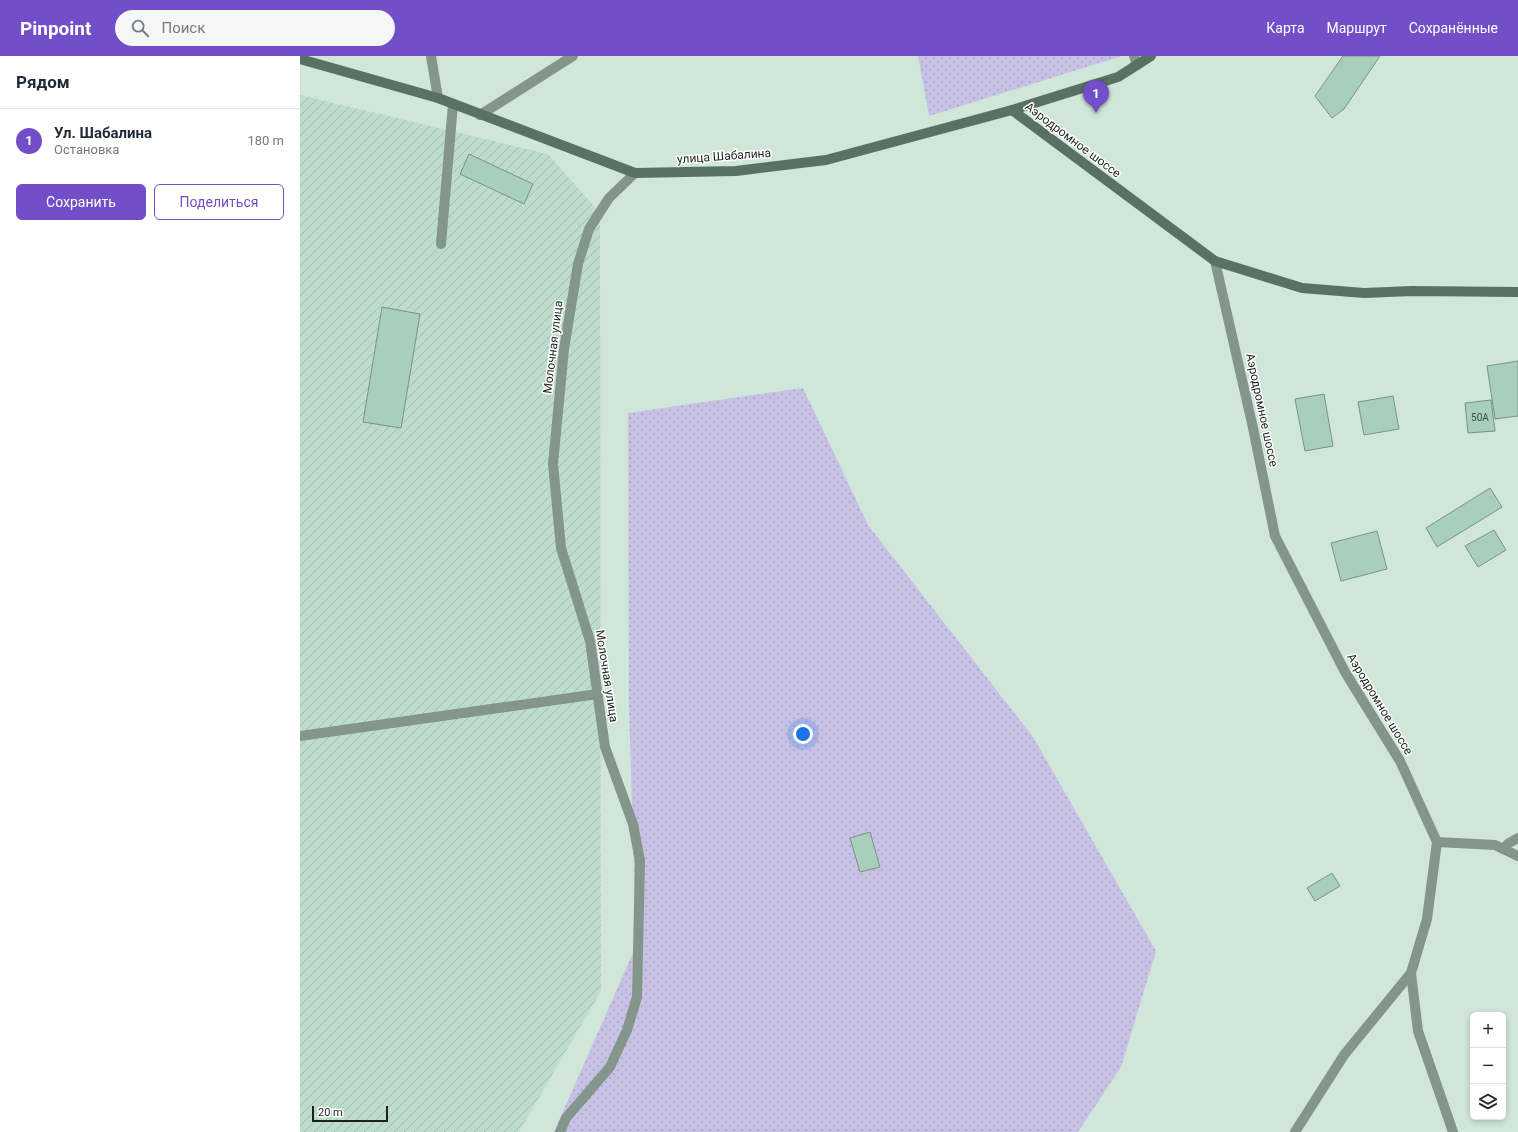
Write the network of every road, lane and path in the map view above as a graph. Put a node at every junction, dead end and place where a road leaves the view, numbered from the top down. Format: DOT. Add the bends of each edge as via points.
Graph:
graph roads {
  1 [pos="431,56"];
  2 [pos="573,56"];
  3 [pos="1151,56"];
  4 [pos="300,59"];
  5 [pos="1135,60"];
  6 [pos="438,98"];
  7 [pos="453,104"];
  8 [pos="1012,110"];
  9 [pos="480,115"];
  10 [pos="635,173"];
  11 [pos="441,244"];
  12 [pos="1215,261"];
  13 [pos="1518,292"];
  14 [pos="598,694"];
  15 [pos="300,736"];
  16 [pos="1518,838"];
  17 [pos="1437,842"];
  18 [pos="1503,849"];
  19 [pos="1518,856"];
  20 [pos="1411,973"];
  21 [pos="560,1132"];
  22 [pos="1295,1132"];
  23 [pos="1453,1132"];
  1 -- 6 [label="street"];
  2 -- 9 [label="street"];
  3 -- 5 [label="main road, улица Шабалина"];
  4 -- 6 [label="main road, улица Шабалина"];
  5 -- 8 [label="main road, улица Шабалина" via="1118,77"];
  6 -- 7 [label="main road, улица Шабалина"];
  7 -- 9 [label="main road, улица Шабалина"];
  7 -- 11 [label="street"];
  8 -- 10 [label="main road, улица Шабалина" via="826,160 736,171"];
  8 -- 12 [label="main road, Аэродромное шоссе"];
  9 -- 10 [label="main road, улица Шабалина"];
  10 -- 14 [label="street, Молочная улица" via="609,198 589,229 578,264 564,349 553,464 561,548 590,641"];
  12 -- 13 [label="main road, Аэродромное шоссе" via="1302,288 1364,293"];
  12 -- 17 [label="street, Аэродромное шоссе" via="1275,536 1345,672 1400,761"];
  14 -- 15 [label="street"];
  14 -- 21 [label="street, Молочная улица" via="605,747 633,824 640,861 637,997 627,1030 610,1067 566,1118"];
  16 -- 18 [label="street"];
  17 -- 18 [label="street" via="1495,845"];
  17 -- 20 [label="street" via="1427,919"];
  18 -- 19 [label="street"];
  20 -- 22 [label="street" via="1344,1055"];
  20 -- 23 [label="street" via="1418,1031"];
}
